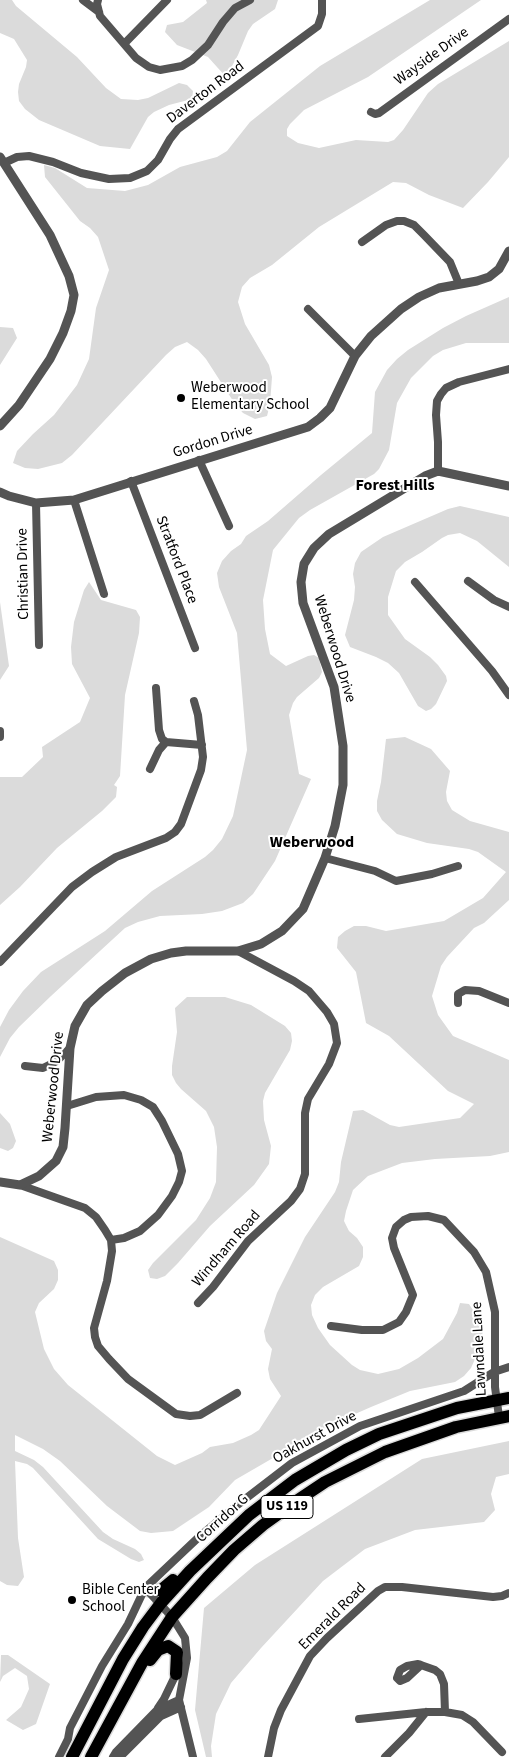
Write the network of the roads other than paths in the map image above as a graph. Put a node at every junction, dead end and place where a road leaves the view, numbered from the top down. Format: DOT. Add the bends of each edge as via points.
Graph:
graph roads {
  1 [pos="83,0"];
  2 [pos="98,0"];
  3 [pos="167,0"];
  4 [pos="250,0"];
  5 [pos="322,0"];
  6 [pos="99,12"];
  7 [pos="509,19"];
  8 [pos="124,44"];
  9 [pos="371,112"];
  10 [pos="2,160"];
  11 [pos="362,242"];
  12 [pos="509,251"];
  13 [pos="459,284"];
  14 [pos="308,309"];
  15 [pos="355,356"];
  16 [pos="509,369"];
  17 [pos="0,426"];
  18 [pos="199,460"];
  19 [pos="438,471"];
  20 [pos="131,481"];
  21 [pos="509,486"];
  22 [pos="0,492"];
  23 [pos="74,500"];
  24 [pos="36,503"];
  25 [pos="229,526"];
  26 [pos="468,581"];
  27 [pos="415,582"];
  28 [pos="104,594"];
  29 [pos="509,607"];
  30 [pos="39,645"];
  31 [pos="195,648"];
  32 [pos="156,688"];
  33 [pos="509,695"];
  34 [pos="194,702"];
  35 [pos="0,731"];
  36 [pos="0,737"];
  37 [pos="166,742"];
  38 [pos="202,744"];
  39 [pos="150,769"];
  40 [pos="325,858"];
  41 [pos="458,866"];
  42 [pos="238,952"];
  43 [pos="0,962"];
  44 [pos="458,1002"];
  45 [pos="509,1003"];
  46 [pos="70,1048"];
  47 [pos="25,1066"];
  48 [pos="67,1106"];
  49 [pos="0,1182"];
  50 [pos="20,1185"];
  51 [pos="110,1240"];
  52 [pos="198,1303"];
  53 [pos="332,1326"];
  54 [pos="509,1367"];
  55 [pos="494,1372"];
  56 [pos="237,1393"];
  57 [pos="503,1399"];
  58 [pos="504,1416"];
  59 [pos="236,1527"];
  60 [pos="146,1589"];
  61 [pos="509,1593"];
  62 [pos="161,1603"];
  63 [pos="172,1617"];
  64 [pos="186,1649"];
  65 [pos="421,1666"];
  66 [pos="176,1674"];
  67 [pos="180,1703"];
  68 [pos="157,1710"];
  69 [pos="426,1712"];
  70 [pos="445,1712"];
  71 [pos="114,1714"];
  72 [pos="359,1719"];
  73 [pos="502,1752"];
  74 [pos="60,1757"];
  75 [pos="72,1757"];
  76 [pos="91,1757"];
  77 [pos="113,1757"];
  78 [pos="120,1757"];
  79 [pos="193,1757"];
  80 [pos="268,1757"];
  81 [pos="385,1757"];
  1 -- 6 [label="street"];
  2 -- 6 [label="street"];
  3 -- 8 [label="street"];
  4 -- 8 [label="street" via="235,8 208,45 182,66 160,70 150,68"];
  5 -- 10 [label="street, Daverton Road" via="318,26 178,129 158,160 146,171 130,178 109,179 81,174 29,156"];
  6 -- 8 [label="street"];
  7 -- 9 [label="street, Wayside Drive" via="379,113"];
  10 -- 17 [label="street" via="50,235 74,294 71,311 50,359 19,405"];
  11 -- 13 [label="street" via="397,221 414,225 450,262"];
  12 -- 13 [label="street, Gordon Drive" via="495,273 484,279"];
  13 -- 15 [label="street, Gordon Drive" via="439,288 410,302 371,336"];
  14 -- 15 [label="street"];
  15 -- 18 [label="street, Gordon Drive" via="330,408 320,418 308,426"];
  16 -- 19 [label="street" via="459,382 441,394 436,415"];
  18 -- 20 [label="street, Gordon Drive"];
  18 -- 25 [label="street"];
  19 -- 21 [label="street"];
  19 -- 40 [label="street, Weberwood Drive" via="329,534 314,548 304,564 301,582 303,603 334,687 344,746 343,785"];
  20 -- 23 [label="street, Gordon Drive"];
  20 -- 31 [label="street, Stratford Place"];
  22 -- 24 [label="street, Gordon Drive"];
  23 -- 24 [label="street, Gordon Drive"];
  23 -- 28 [label="street"];
  24 -- 30 [label="street, Christian Drive"];
  26 -- 29 [label="street"];
  27 -- 33 [label="street"];
  32 -- 37 [label="street" via="159,730"];
  34 -- 38 [label="street"];
  35 -- 36 [label="street"];
  37 -- 38 [label="street"];
  37 -- 39 [label="street"];
  38 -- 43 [label="street" via="201,770 175,832 116,857 92,872 72,887"];
  40 -- 41 [label="street" via="396,881"];
  40 -- 42 [label="street, Weberwood Drive" via="303,909 282,931 261,944"];
  42 -- 46 [label="street, Weberwood Drive" via="170,953 125,973 87,1005 75,1026"];
  42 -- 52 [label="street, Windham Road" via="309,991 334,1024 337,1043 329,1064 308,1099 305,1174 300,1189 292,1201 248,1241"];
  44 -- 45 [label="street" via="458,994 465,990 479,991"];
  46 -- 47 [label="street" via="57,1061 43,1068"];
  46 -- 48 [label="street, Weberwood Drive"];
  48 -- 50 [label="street, Weberwood Drive" via="63,1147 56,1161 39,1176"];
  48 -- 51 [label="street" via="96,1097 124,1095 141,1100 152,1107 162,1121 178,1154 182,1171 179,1182 158,1215 140,1231"];
  49 -- 50 [label="street"];
  50 -- 51 [label="street" via="85,1208 96,1217"];
  51 -- 56 [label="street" via="112,1251 107,1281 94,1328 98,1346 128,1379 176,1414 200,1415"];
  53 -- 55 [label="street, Lawndale Lane" via="384,1330 399,1322 413,1295 394,1248 392,1238 396,1227 411,1217 428,1216 444,1220 474,1252 486,1272 495,1312"];
  54 -- 55 [label="street, Oakhurst Drive"];
  55 -- 57 [label="street, Lawndale Lane"];
  55 -- 60 [label="street, Oakhurst Drive" via="464,1391 360,1426 292,1463 208,1529"];
  57 -- 58 [label="street, Lawndale Lane"];
  57 -- 59 [label="highway, Corridor G / US 119" via="457,1408 394,1429 346,1450 295,1480"];
  58 -- 63 [label="highway, Corridor G / US 119" via="456,1427 386,1452 325,1482 234,1550"];
  59 -- 60 [label="highway" via="189,1563 169,1585 161,1590"];
  59 -- 62 [label="highway, Corridor G / US 119"];
  60 -- 62 [label="street"];
  60 -- 74 [label="street, Oakhurst Drive" via="70,1728"];
  61 -- 80 [label="street, Emerald Road" via="493,1597 402,1587 385,1587 378,1591 310,1656 281,1710"];
  62 -- 63 [label="street"];
  62 -- 75 [label="highway, Corridor G / US 119" via="123,1659"];
  63 -- 64 [label="street" via="185,1638"];
  63 -- 71 [label="highway, Corridor G / US 119"];
  64 -- 66 [label="street"];
  64 -- 67 [label="street"];
  65 -- 70 [label="street" via="440,1674 444,1684"];
  66 -- 68 [label="street"];
  66 -- 71 [label="highway" via="177,1652 168,1646 158,1650"];
  67 -- 68 [label="street"];
  67 -- 78 [label="street" via="161,1716"];
  67 -- 79 [label="street"];
  68 -- 77 [label="street"];
  69 -- 70 [label="street"];
  69 -- 72 [label="street"];
  69 -- 81 [label="street"];
  70 -- 73 [label="street" via="462,1715 473,1722"];
  71 -- 76 [label="highway, Corridor G / US 119"];
}
